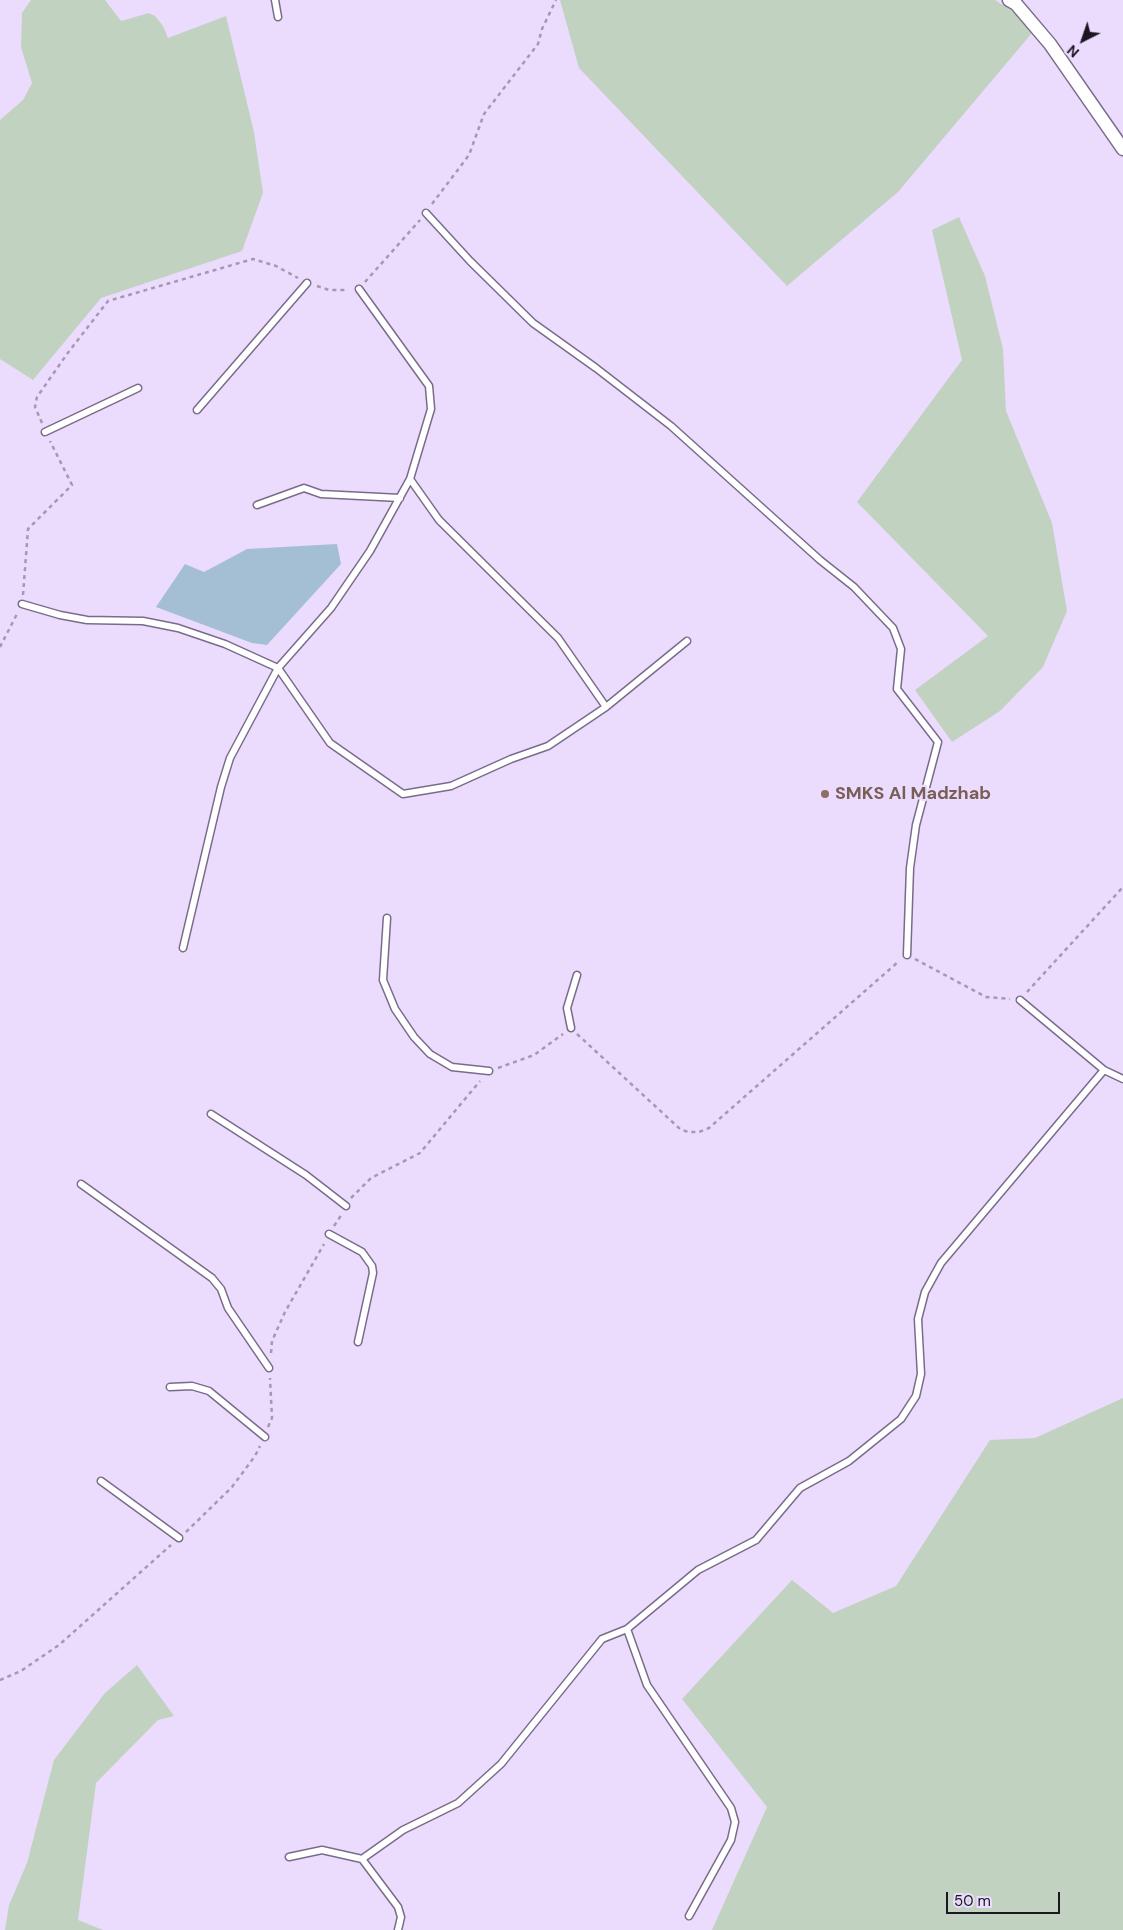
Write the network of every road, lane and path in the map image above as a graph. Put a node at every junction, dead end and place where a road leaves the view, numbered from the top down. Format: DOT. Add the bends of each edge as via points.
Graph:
graph roads {
  1 [pos="275,0"];
  2 [pos="556,0"];
  3 [pos="1014,1"];
  4 [pos="278,17"];
  5 [pos="1123,149"];
  6 [pos="426,213"];
  7 [pos="306,283"];
  8 [pos="359,289"];
  9 [pos="138,388"];
  10 [pos="197,410"];
  11 [pos="45,432"];
  12 [pos="410,479"];
  13 [pos="400,498"];
  14 [pos="257,504"];
  15 [pos="22,604"];
  16 [pos="687,641"];
  17 [pos="0,647"];
  18 [pos="278,668"];
  19 [pos="606,707"];
  20 [pos="1123,887"];
  21 [pos="388,918"];
  22 [pos="183,948"];
  23 [pos="907,955"];
  24 [pos="577,975"];
  25 [pos="1020,1000"];
  26 [pos="571,1028"];
  27 [pos="1104,1070"];
  28 [pos="489,1071"];
  29 [pos="1123,1079"];
  30 [pos="211,1114"];
  31 [pos="81,1184"];
  32 [pos="346,1206"];
  33 [pos="330,1234"];
  34 [pos="358,1342"];
  35 [pos="269,1368"];
  36 [pos="170,1387"];
  37 [pos="265,1437"];
  38 [pos="101,1481"];
  39 [pos="180,1538"];
  40 [pos="627,1629"];
  41 [pos="0,1680"];
  42 [pos="289,1857"];
  43 [pos="362,1859"];
  44 [pos="689,1916"];
  45 [pos="398,1930"];
  1 -- 4 [label="lane"];
  2 -- 6 [label="path" via="538,44 484,114 469,155"];
  3 -- 5 [label="street" via="1050,44"];
  6 -- 8 [label="path"];
  6 -- 23 [label="lane" via="533,323 670,426 854,587 894,628 901,649 897,689 938,742 916,825 911,859"];
  7 -- 8 [label="path" via="329,290"];
  7 -- 10 [label="lane"];
  7 -- 11 [label="path" via="276,266 253,259 108,301 37,398 35,407"];
  8 -- 12 [label="lane" via="429,386 431,409"];
  9 -- 11 [label="lane"];
  11 -- 15 [label="path" via="72,484 28,529"];
  12 -- 13 [label="lane"];
  12 -- 19 [label="lane" via="439,520 558,638"];
  13 -- 14 [label="lane" via="321,494 304,488"];
  13 -- 18 [label="lane" via="370,551 331,608"];
  15 -- 17 [label="path"];
  15 -- 18 [label="lane" via="87,620 143,621 178,628 225,644"];
  16 -- 19 [label="lane"];
  18 -- 19 [label="lane" via="330,743 403,794 451,786 548,746"];
  18 -- 22 [label="lane" via="230,758"];
  20 -- 25 [label="path"];
  21 -- 28 [label="lane" via="383,980 395,1009 430,1054 452,1067"];
  23 -- 25 [label="path" via="986,997"];
  23 -- 26 [label="path" via="709,1128 700,1132 680,1129"];
  24 -- 26 [label="lane" via="567,1008"];
  25 -- 27 [label="lane"];
  26 -- 28 [label="path" via="534,1055"];
  27 -- 29 [label="lane"];
  27 -- 40 [label="lane" via="941,1263 925,1292 918,1319 921,1374 916,1396 901,1419 849,1461 800,1488 756,1540 698,1570"];
  28 -- 32 [label="path" via="420,1153 371,1178 353,1194"];
  30 -- 32 [label="lane" via="306,1175"];
  31 -- 35 [label="lane" via="212,1278 221,1289 228,1308"];
  32 -- 33 [label="path"];
  33 -- 34 [label="lane" via="362,1252 372,1266"];
  33 -- 35 [label="path" via="285,1312 272,1341"];
  35 -- 37 [label="path" via="272,1418"];
  36 -- 37 [label="lane" via="192,1386 209,1391"];
  37 -- 39 [label="path" via="232,1487"];
  38 -- 39 [label="lane"];
  39 -- 41 [label="path" via="59,1645"];
  40 -- 43 [label="lane" via="602,1639 501,1764 458,1803 403,1830"];
  40 -- 44 [label="lane" via="648,1685 731,1808 735,1822 731,1840"];
  42 -- 43 [label="lane" via="322,1850"];
  43 -- 45 [label="lane" via="398,1907 401,1917"];
}
